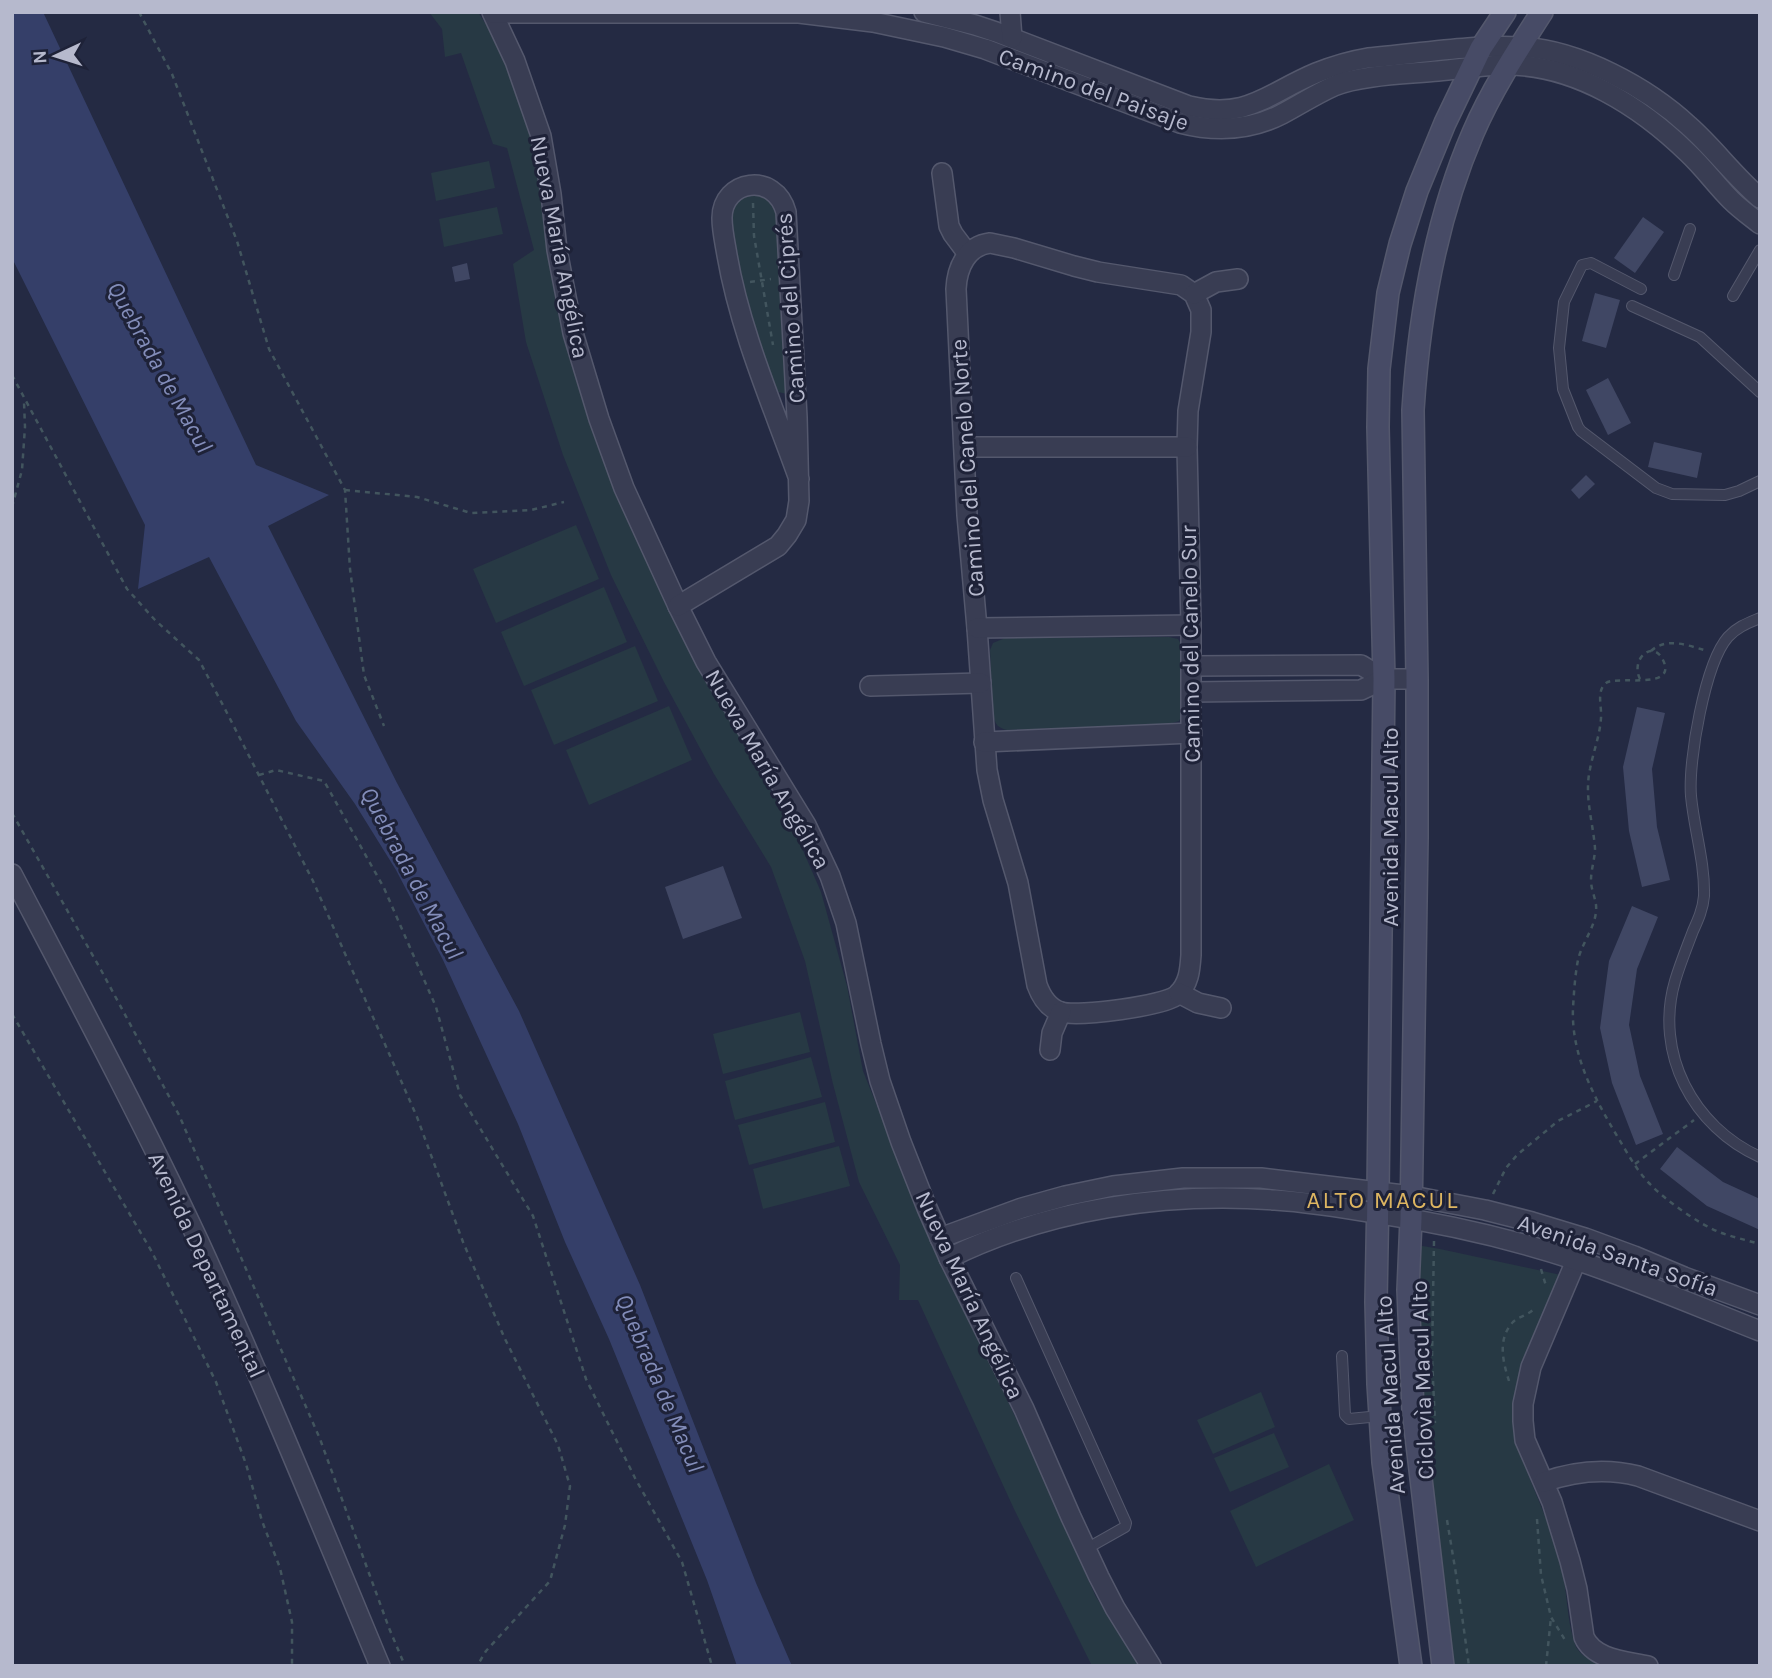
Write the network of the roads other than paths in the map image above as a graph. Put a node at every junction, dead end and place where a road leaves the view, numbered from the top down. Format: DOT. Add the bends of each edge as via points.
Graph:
graph roads {
  1 [pos="924,12"];
  2 [pos="1010,12"];
  3 [pos="1505,12"];
  4 [pos="1542,12"];
  5 [pos="493,13"];
  6 [pos="981,19"];
  7 [pos="1012,38"];
  8 [pos="1520,47"];
  9 [pos="1481,48"];
  10 [pos="1508,65"];
  11 [pos="1471,68"];
  12 [pos="942,173"];
  13 [pos="1760,198"];
  14 [pos="1760,224"];
  15 [pos="1690,229"];
  16 [pos="1760,250"];
  17 [pos="968,254"];
  18 [pos="1674,275"];
  19 [pos="1238,279"];
  20 [pos="1641,289"];
  21 [pos="1194,294"];
  22 [pos="1733,296"];
  23 [pos="1632,306"];
  24 [pos="1760,392"];
  25 [pos="964,447"];
  26 [pos="1187,447"];
  27 [pos="799,479"];
  28 [pos="1760,481"];
  29 [pos="678,606"];
  30 [pos="1760,618"];
  31 [pos="1191,625"];
  32 [pos="977,628"];
  33 [pos="1192,666"];
  34 [pos="1384,679"];
  35 [pos="1417,679"];
  36 [pos="981,683"];
  37 [pos="870,686"];
  38 [pos="1192,692"];
  39 [pos="1192,733"];
  40 [pos="984,742"];
  41 [pos="12,874"];
  42 [pos="1179,993"];
  43 [pos="1220,1008"];
  44 [pos="1061,1012"];
  45 [pos="1050,1050"];
  46 [pos="1760,1157"];
  47 [pos="1412,1196"];
  48 [pos="1378,1203"];
  49 [pos="1417,1220"];
  50 [pos="940,1238"];
  51 [pos="1585,1238"];
  52 [pos="949,1258"];
  53 [pos="1577,1260"];
  54 [pos="1016,1278"];
  55 [pos="1760,1305"];
  56 [pos="1760,1331"];
  57 [pos="1342,1356"];
  58 [pos="1380,1416"];
  59 [pos="1544,1482"];
  60 [pos="1760,1521"];
  61 [pos="1086,1549"];
  62 [pos="380,1666"];
  63 [pos="1151,1666"];
  64 [pos="1410,1666"];
  65 [pos="1443,1666"];
  66 [pos="1648,1666"];
  1 -- 6 [label="street, Camino del Paisaje"];
  2 -- 7 [label="street"];
  3 -- 9 [label="street, Avenida Macul Alto"];
  4 -- 8 [label="street, Avenida Macul Alto"];
  5 -- 11 [label="street, Camino del Paisaje" via="799,13 873,22 985,49 1160,117 1205,129 1258,124 1346,82"];
  5 -- 29 [label="street, Nueva María Angélica" via="541,136 564,292 586,379 624,488"];
  6 -- 7 [label="street, Camino del Paisaje"];
  7 -- 9 [label="street, Camino del Paisaje" via="1177,102 1217,110 1251,105 1349,61"];
  8 -- 9 [label="street, Camino del Paisaje"];
  8 -- 10 [label="street, Avenida Macul Alto"];
  8 -- 13 [label="street, Camino del Paisaje" via="1559,53 1640,89 1688,124"];
  9 -- 11 [label="street, Avenida Macul Alto"];
  10 -- 11 [label="street, Camino del Paisaje"];
  10 -- 14 [label="street, Camino del Paisaje" via="1557,72 1632,107 1673,138"];
  10 -- 35 [label="street, Avenida Macul Alto" via="1458,172 1434,252 1420,331 1413,436"];
  11 -- 34 [label="street, Avenida Macul Alto" via="1427,163 1388,293 1378,396"];
  12 -- 17 [label="street" via="950,226"];
  15 -- 18 [label="lane"];
  16 -- 22 [label="lane"];
  17 -- 21 [label="street" via="982,244 998,244 1086,269 1171,282"];
  17 -- 25 [label="street, Camino del Canelo Norte" via="957,278"];
  19 -- 21 [label="street" via="1216,282"];
  20 -- 28 [label="lane" via="1587,263 1564,302 1559,348 1562,382 1578,427 1666,493 1726,495"];
  21 -- 26 [label="street, Camino del Canelo Sur" via="1202,321"];
  23 -- 24 [label="lane" via="1700,337"];
  25 -- 26 [label="street"];
  25 -- 32 [label="street, Camino del Canelo Norte"];
  26 -- 31 [label="street, Camino del Canelo Sur"];
  27 -- 27 [label="street, Camino del Ciprés" via="788,231 783,202 766,187 752,185 730,196 723,209 723,227 750,343"];
  27 -- 29 [label="street, Camino del Ciprés" via="796,520 783,541"];
  29 -- 50 [label="street, Nueva María Angélica" via="728,700 806,825 830,876 846,923 880,1081"];
  30 -- 46 [label="lane" via="1729,635 1705,692 1691,764 1704,897 1675,981 1670,1016 1677,1068 1702,1114 1727,1138"];
  31 -- 32 [label="street"];
  31 -- 33 [label="street, Camino del Canelo Sur"];
  32 -- 36 [label="street, Camino del Canelo Norte"];
  33 -- 34 [label="street" via="1361,665"];
  33 -- 38 [label="street, Camino del Canelo Sur"];
  34 -- 35 [label="street"];
  34 -- 38 [label="street" via="1361,690"];
  34 -- 48 [label="street, Avenida Macul Alto"];
  35 -- 47 [label="street, Avenida Macul Alto"];
  36 -- 37 [label="street"];
  36 -- 40 [label="street, Camino del Canelo Norte"];
  38 -- 39 [label="street, Camino del Canelo Sur"];
  39 -- 40 [label="street"];
  39 -- 42 [label="street, Camino del Canelo Sur" via="1191,955 1189,978"];
  40 -- 44 [label="street, Camino del Canelo Norte" via="989,786 1018,883 1037,985 1046,1002"];
  41 -- 62 [label="street, Avenida Departamental" via="199,1243"];
  42 -- 43 [label="street"];
  42 -- 44 [label="street" via="1157,1004 1081,1014"];
  44 -- 45 [label="street"];
  47 -- 48 [label="street, Avenida Santa Sofía"];
  47 -- 49 [label="street, Avenida Macul Alto"];
  47 -- 51 [label="street, Avenida Santa Sofía" via="1485,1210"];
  48 -- 49 [label="street, Avenida Santa Sofía"];
  48 -- 50 [label="street, Avenida Santa Sofía" via="1261,1178 1163,1180 1065,1196"];
  48 -- 52 [label="street, Avenida Santa Sofía" via="1191,1198 1138,1203 1066,1216"];
  48 -- 58 [label="street, Avenida Macul Alto"];
  49 -- 53 [label="street, Avenida Santa Sofía"];
  49 -- 65 [label="street, Avenida Macul Alto" via="1408,1290 1413,1410"];
  50 -- 52 [label="street, Nueva María Angélica"];
  51 -- 53 [label="street"];
  51 -- 55 [label="street, Avenida Santa Sofía"];
  52 -- 61 [label="street, Nueva María Angélica" via="1019,1398"];
  53 -- 56 [label="street, Avenida Santa Sofía"];
  53 -- 59 [label="street" via="1526,1387 1525,1440"];
  54 -- 61 [label="lane" via="1126,1523"];
  57 -- 58 [label="lane" via="1345,1415 1349,1419"];
  58 -- 64 [label="street, Avenida Macul Alto"];
  59 -- 60 [label="street" via="1577,1473 1623,1472"];
  59 -- 66 [label="street" via="1570,1561 1586,1643 1597,1653"];
  61 -- 63 [label="street, Nueva María Angélica"];
}
